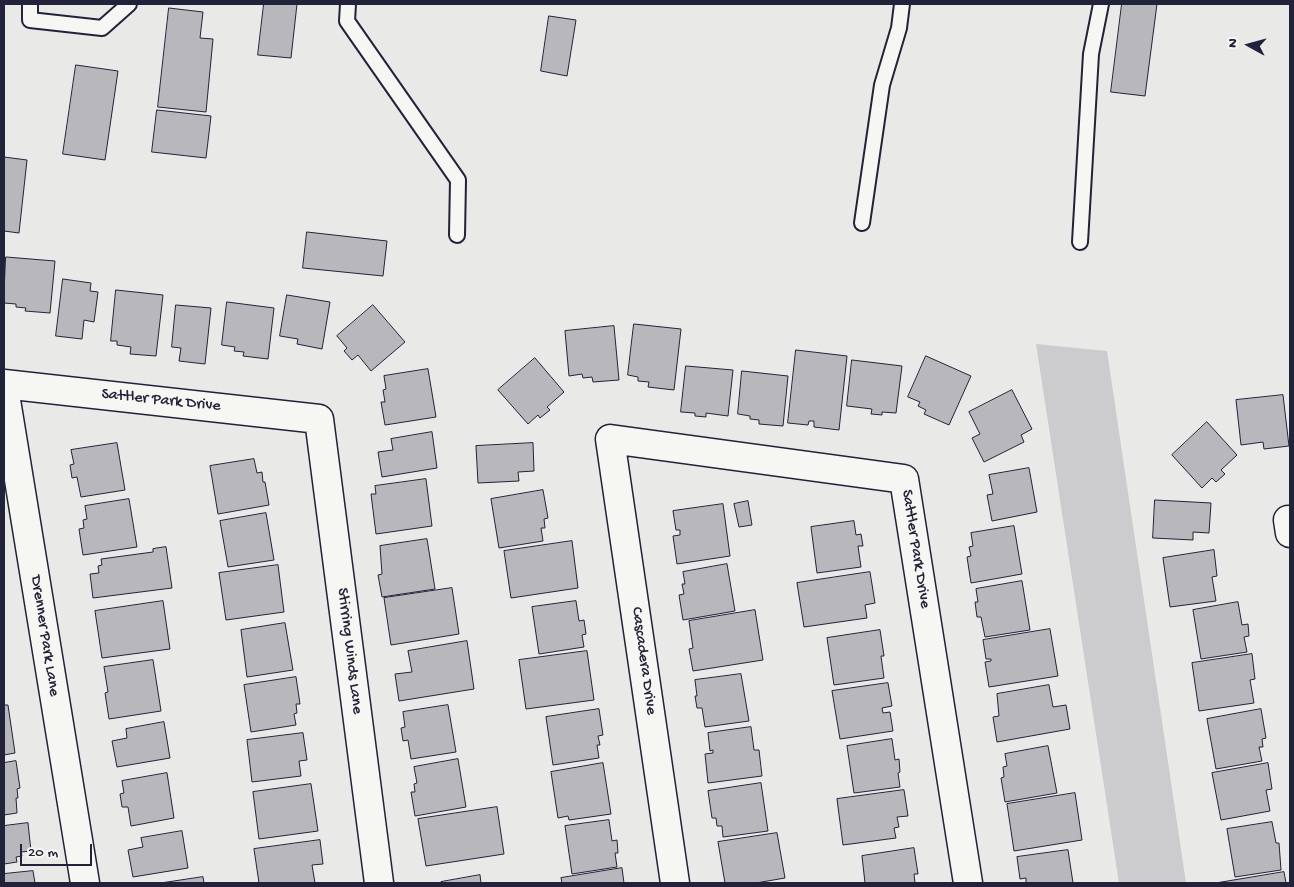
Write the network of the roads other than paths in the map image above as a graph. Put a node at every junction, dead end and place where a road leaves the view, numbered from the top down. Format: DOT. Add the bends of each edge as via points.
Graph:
graph roads {
  1 [pos="30,4"];
  2 [pos="129,4"];
  3 [pos="348,4"];
  4 [pos="902,4"];
  5 [pos="1101,4"];
  6 [pos="862,223"];
  7 [pos="457,236"];
  8 [pos="1080,242"];
  9 [pos="4,384"];
  10 [pos="4,388"];
  11 [pos="319,419"];
  12 [pos="610,439"];
  13 [pos="84,883"];
  14 [pos="379,883"];
  15 [pos="675,883"];
  16 [pos="968,883"];
  1 -- 2 [label="lane" via="30,20 102,28"];
  3 -- 7 [label="lane" via="347,21 458,180"];
  4 -- 6 [label="lane" via="899,28 882,86"];
  5 -- 8 [label="lane" via="1092,54"];
  9 -- 11 [label="street, Sattler Park Drive"];
  10 -- 13 [label="street, Drenner Park Lane"];
  11 -- 14 [label="street, Stirring Winds Lane"];
  12 -- 15 [label="street, Cascadera Drive"];
  12 -- 16 [label="street, Sattler Park Drive" via="904,479"];
}
